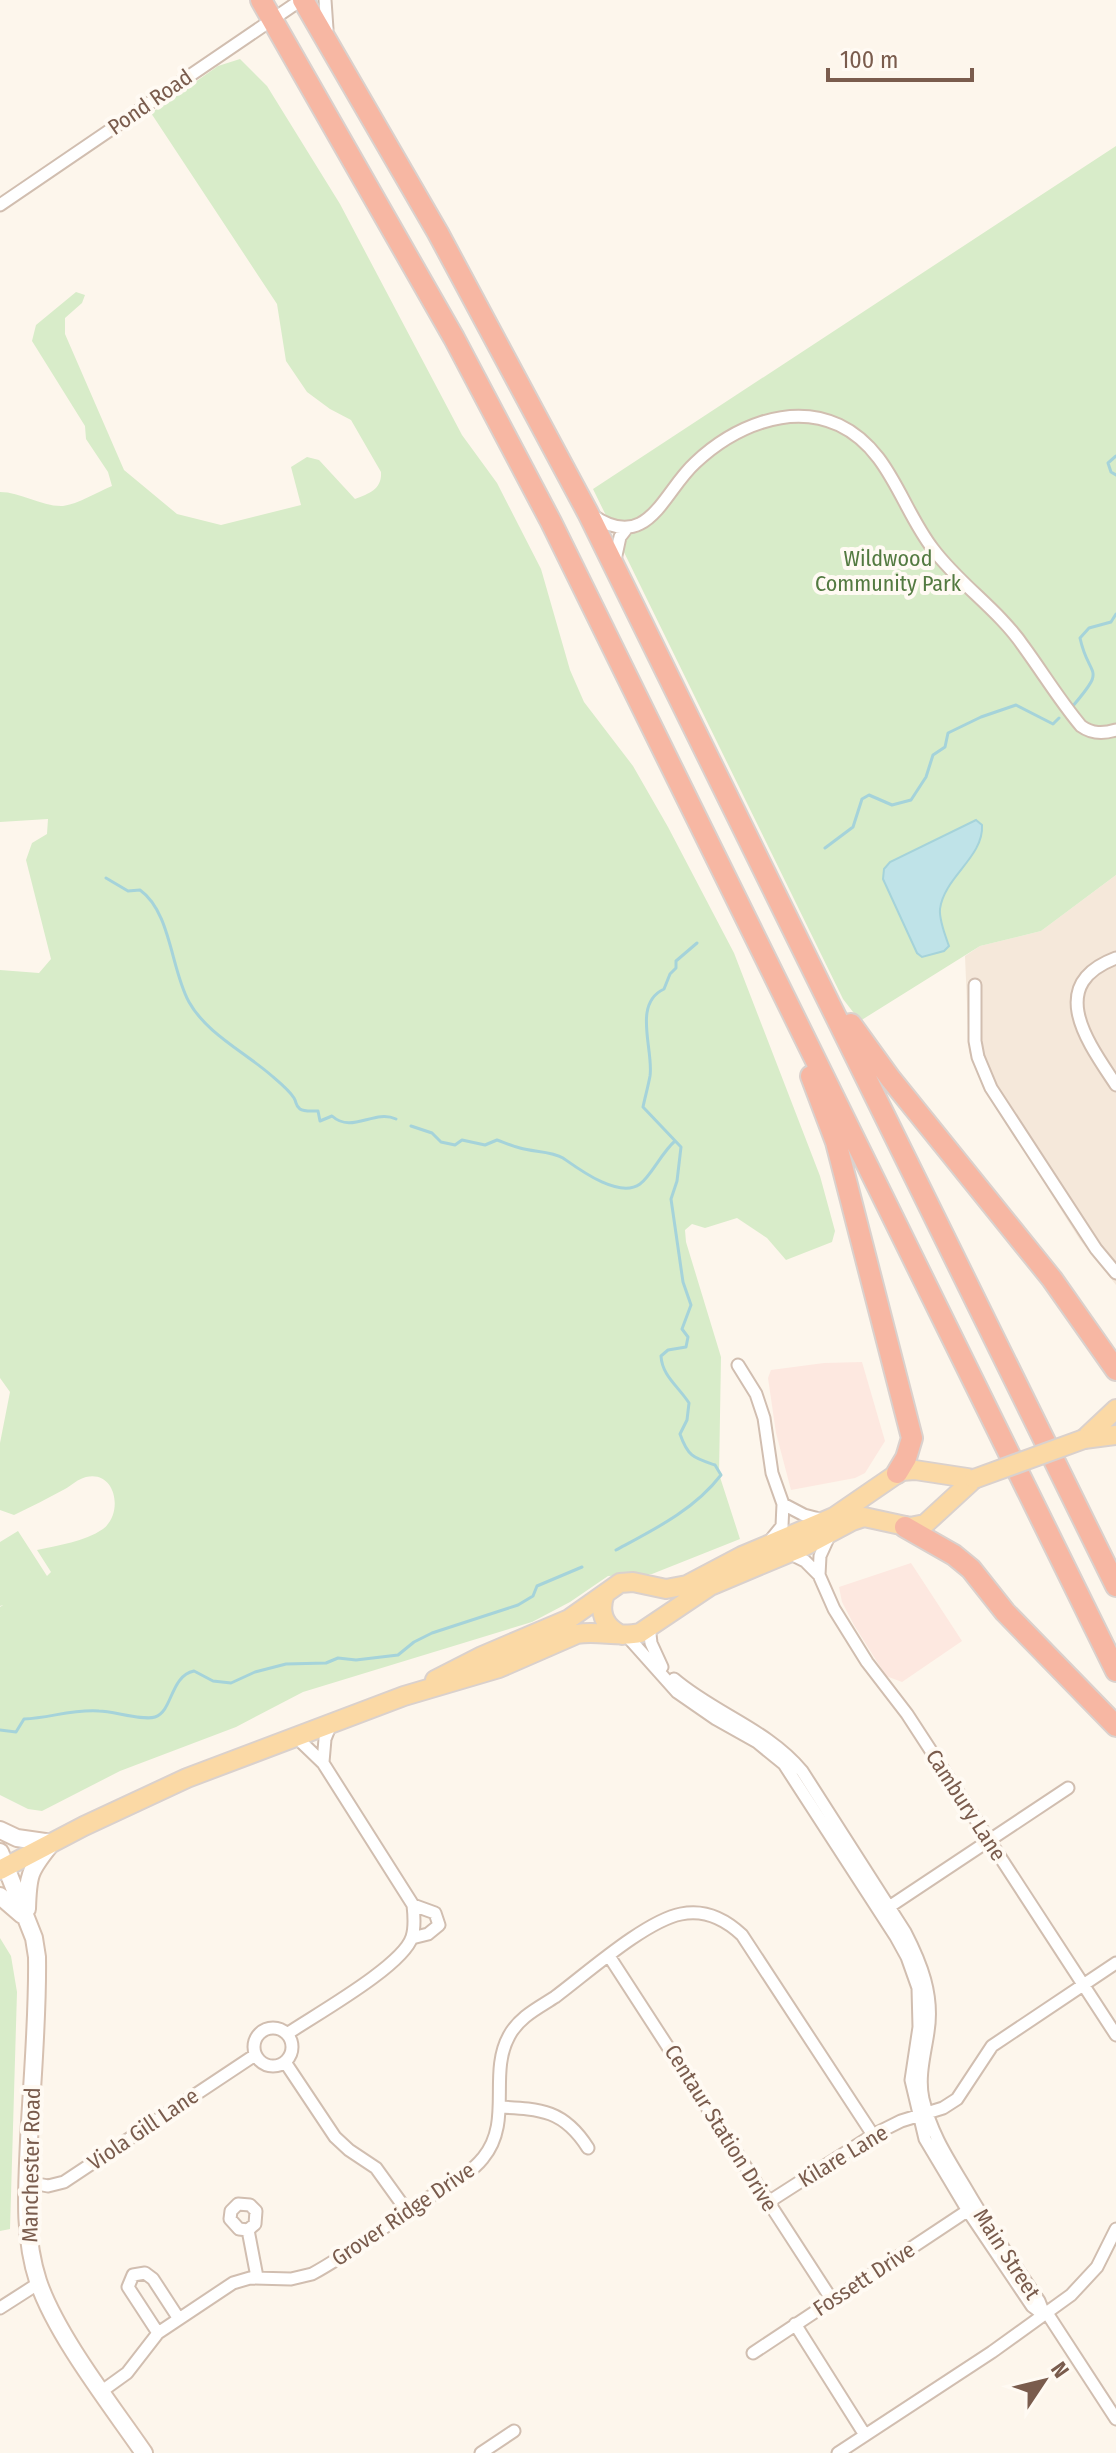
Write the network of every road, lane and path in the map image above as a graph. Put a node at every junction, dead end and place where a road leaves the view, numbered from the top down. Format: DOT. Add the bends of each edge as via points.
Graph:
graph roads {
  1 [pos="261,0"];
  2 [pos="302,0"];
  3 [pos="325,0"];
  4 [pos="271,18"];
  5 [pos="330,45"];
  6 [pos="0,205"];
  7 [pos="588,513"];
  8 [pos="627,528"];
  9 [pos="614,565"];
  10 [pos="1116,730"];
  11 [pos="1116,958"];
  12 [pos="813,969"];
  13 [pos="975,985"];
  14 [pos="790,1007"];
  15 [pos="1116,1085"];
  16 [pos="1116,1273"];
  17 [pos="738,1365"];
  18 [pos="1116,1370"];
  19 [pos="1116,1409"];
  20 [pos="1116,1435"];
  21 [pos="1084,1439"];
  22 [pos="920,1471"];
  23 [pos="893,1477"];
  24 [pos="974,1479"];
  25 [pos="783,1504"];
  26 [pos="932,1519"];
  27 [pos="901,1525"];
  28 [pos="828,1527"];
  29 [pos="766,1545"];
  30 [pos="789,1553"];
  31 [pos="819,1575"];
  32 [pos="638,1583"];
  33 [pos="1116,1586"];
  34 [pos="605,1594"];
  35 [pos="650,1625"];
  36 [pos="624,1635"];
  37 [pos="1116,1671"];
  38 [pos="404,1696"];
  39 [pos="331,1724"];
  40 [pos="1116,1726"];
  41 [pos="296,1737"];
  42 [pos="323,1763"];
  43 [pos="1068,1788"];
  44 [pos="0,1830"];
  45 [pos="989,1841"];
  46 [pos="52,1843"];
  47 [pos="2,1863"];
  48 [pos="0,1896"];
  49 [pos="413,1905"];
  50 [pos="889,1907"];
  51 [pos="26,1919"];
  52 [pos="412,1938"];
  53 [pos="609,1956"];
  54 [pos="1116,1963"];
  55 [pos="1083,1985"];
  56 [pos="287,2034"];
  57 [pos="1116,2035"];
  58 [pos="255,2055"];
  59 [pos="285,2062"];
  60 [pos="500,2107"];
  61 [pos="923,2114"];
  62 [pos="873,2135"];
  63 [pos="588,2148"];
  64 [pos="27,2182"];
  65 [pos="770,2201"];
  66 [pos="972,2208"];
  67 [pos="407,2211"];
  68 [pos="1116,2229"];
  69 [pos="248,2230"];
  70 [pos="257,2277"];
  71 [pos="39,2283"];
  72 [pos="832,2300"];
  73 [pos="0,2308"];
  74 [pos="1046,2314"];
  75 [pos="179,2319"];
  76 [pos="795,2324"];
  77 [pos="158,2333"];
  78 [pos="753,2353"];
  79 [pos="102,2391"];
  80 [pos="1116,2419"];
  81 [pos="514,2431"];
  82 [pos="865,2435"];
  83 [pos="144,2453"];
  84 [pos="481,2453"];
  85 [pos="838,2453"];
  1 -- 4 [label="highway"];
  2 -- 4 [label="street, Pond Road"];
  2 -- 5 [label="highway"];
  3 -- 5 [label="street"];
  4 -- 6 [label="street, Pond Road"];
  4 -- 14 [label="highway" via="510,442"];
  5 -- 7 [label="highway" via="445,245"];
  7 -- 8 [label="street" via="604,524"];
  7 -- 9 [label="highway"];
  8 -- 9 [label="street"];
  8 -- 10 [label="street" via="656,512 705,455 758,423 794,416 838,424 880,457 936,554 1024,647 1081,726 1088,731"];
  9 -- 12 [label="highway"];
  11 -- 15 [label="street" via="1087,977 1076,1005 1086,1041"];
  12 -- 18 [label="highway" via="890,1078 1052,1279"];
  12 -- 33 [label="highway"];
  13 -- 16 [label="street" via="975,1041 991,1088"];
  14 -- 23 [label="highway" via="836,1142 912,1438"];
  14 -- 37 [label="highway"];
  17 -- 25 [label="street" via="764,1418 772,1473"];
  19 -- 21 [label="main road"];
  20 -- 21 [label="main road"];
  21 -- 24 [label="main road, bridge"];
  22 -- 23 [label="main road" via="910,1469"];
  22 -- 24 [label="main road"];
  22 -- 26 [label="main road" via="940,1491 940,1506"];
  23 -- 27 [label="main road" via="884,1488 883,1503"];
  23 -- 28 [label="main road"];
  24 -- 26 [label="main road"];
  25 -- 28 [label="street"];
  25 -- 29 [label="street" via="782,1526"];
  26 -- 27 [label="main road" via="920,1526"];
  27 -- 28 [label="main road" via="864,1517"];
  27 -- 40 [label="highway" via="971,1569 1005,1612"];
  28 -- 29 [label="main road"];
  28 -- 30 [label="main road"];
  28 -- 31 [label="street"];
  29 -- 32 [label="main road" via="677,1589"];
  30 -- 31 [label="street, Cambury Lane"];
  30 -- 35 [label="main road" via="710,1586"];
  31 -- 45 [label="street, Cambury Lane" via="867,1662"];
  32 -- 34 [label="main road" via="620,1583"];
  32 -- 35 [label="main road" via="654,1598 656,1612"];
  34 -- 36 [label="main road" via="604,1621"];
  34 -- 38 [label="main road" via="551,1629 482,1656"];
  35 -- 36 [label="main road"];
  35 -- 50 [label="street, Main Street" via="655,1654 669,1675 762,1734 802,1771"];
  36 -- 38 [label="main road" via="577,1634 488,1672"];
  36 -- 61 [label="street, Main Street" via="677,1692 784,1764 896,1937 918,1988 911,2080"];
  38 -- 39 [label="main road"];
  39 -- 41 [label="main road"];
  39 -- 42 [label="street"];
  41 -- 42 [label="street, Viola Gill Lane"];
  41 -- 46 [label="main road" via="147,1795"];
  42 -- 49 [label="street, Viola Gill Lane"];
  43 -- 45 [label="street"];
  44 -- 46 [label="street"];
  45 -- 50 [label="street"];
  45 -- 55 [label="street, Cambury Lane"];
  46 -- 47 [label="main road"];
  46 -- 51 [label="street" via="28,1877"];
  47 -- 51 [label="street, Manchester Road"];
  48 -- 51 [label="street"];
  49 -- 52 [label="street"];
  49 -- 52 [label="street, Viola Gill Lane" via="435,1913 439,1925"];
  50 -- 61 [label="street, Main Street" via="917,1955 927,1989"];
  51 -- 64 [label="street, Manchester Road" via="34,1938 37,1977"];
  52 -- 56 [label="street, Viola Gill Lane" via="399,1957"];
  53 -- 60 [label="street, Grover Ridge Drive" via="515,2027 501,2060"];
  53 -- 62 [label="street, Grover Ridge Drive" via="656,1924 682,1914 712,1915 733,1927"];
  53 -- 65 [label="street, Centaur Station Drive"];
  54 -- 55 [label="street, Kilare Lane"];
  55 -- 57 [label="street, Cambury Lane"];
  55 -- 61 [label="street, Kilare Lane" via="992,2046 957,2099"];
  56 -- 58 [label="street, Viola Gill Lane" via="264,2029 253,2043"];
  56 -- 59 [label="street" via="292,2052"];
  58 -- 59 [label="street" via="268,2066"];
  58 -- 64 [label="street, Viola Gill Lane" via="64,2182"];
  59 -- 67 [label="street" via="335,2137 376,2168"];
  60 -- 63 [label="street" via="552,2114 573,2128"];
  60 -- 67 [label="street, Grover Ridge Drive" via="498,2129 482,2160"];
  61 -- 62 [label="street, Kilare Lane"];
  61 -- 66 [label="street, Main Street"];
  62 -- 65 [label="street, Kilare Lane"];
  64 -- 71 [label="street, Manchester Road" via="30,2253"];
  65 -- 72 [label="street, Centaur Station Drive"];
  66 -- 72 [label="street, Fossett Drive"];
  66 -- 74 [label="street, Main Street"];
  67 -- 70 [label="street, Grover Ridge Drive" via="312,2274"];
  68 -- 74 [label="street" via="1087,2280"];
  69 -- 70 [label="street"];
  70 -- 75 [label="street, Grover Ridge Drive" via="233,2283"];
  71 -- 73 [label="street"];
  71 -- 79 [label="street, Manchester Road"];
  72 -- 76 [label="street, Fossett Drive"];
  74 -- 80 [label="street, Main Street"];
  74 -- 82 [label="street"];
  75 -- 77 [label="street, Grover Ridge Drive"];
  75 -- 77 [label="street" via="153,2279 145,2273 133,2275 128,2287"];
  76 -- 78 [label="street, Fossett Drive"];
  76 -- 82 [label="street"];
  77 -- 79 [label="street, Grover Ridge Drive" via="127,2373"];
  79 -- 83 [label="street, Manchester Road"];
  81 -- 84 [label="street"];
  82 -- 85 [label="street"];
}
